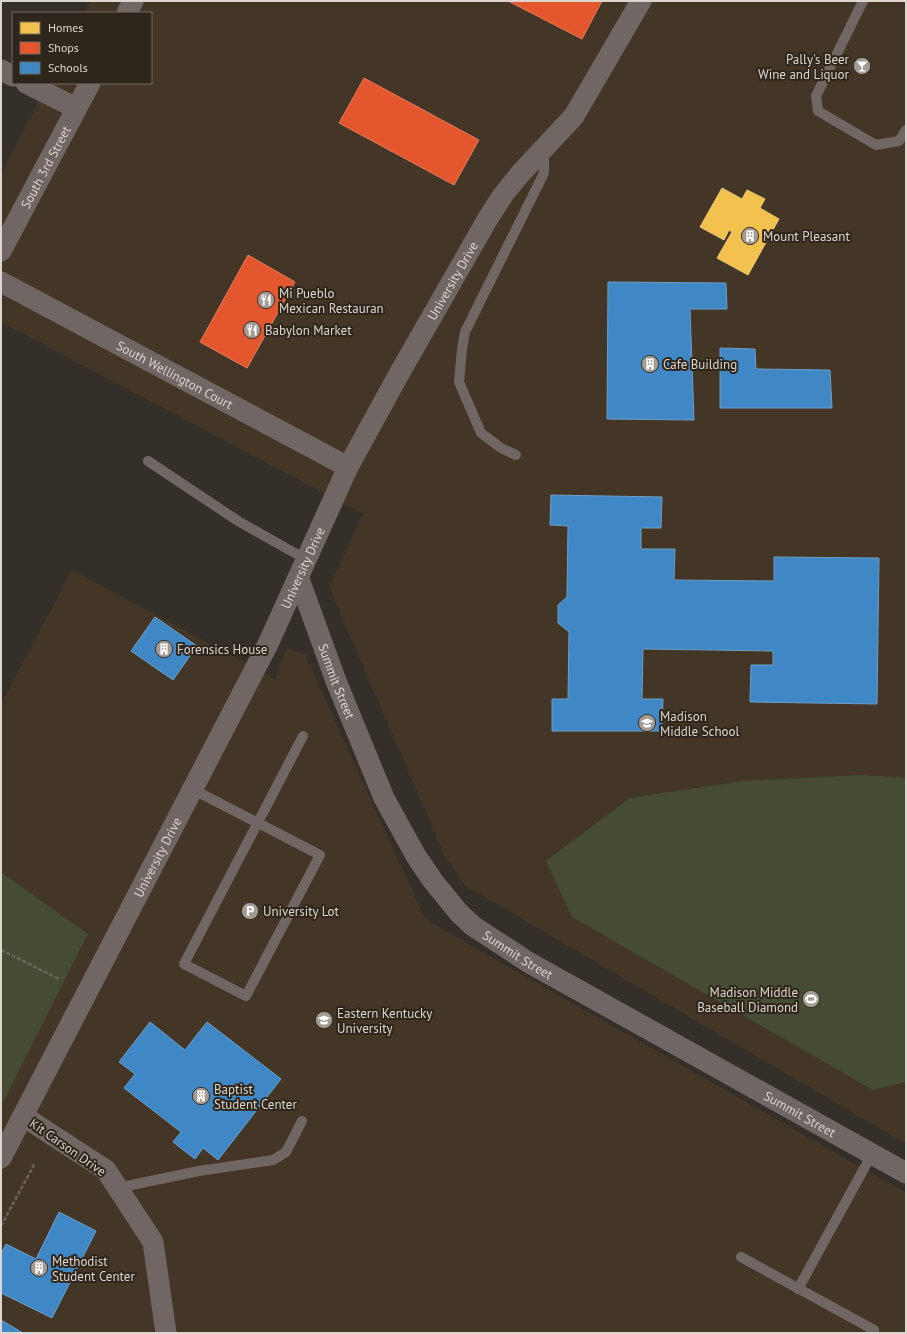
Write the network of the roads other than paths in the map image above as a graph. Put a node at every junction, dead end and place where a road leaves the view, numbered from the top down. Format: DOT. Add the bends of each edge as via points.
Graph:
graph roads {
  1 [pos="133,1"];
  2 [pos="641,1"];
  3 [pos="863,1"];
  4 [pos="128,12"];
  5 [pos="1,70"];
  6 [pos="12,76"];
  7 [pos="28,84"];
  8 [pos="89,84"];
  9 [pos="76,108"];
  10 [pos="906,130"];
  11 [pos="544,147"];
  12 [pos="1,251"];
  13 [pos="1,282"];
  14 [pos="516,455"];
  15 [pos="148,461"];
  16 [pos="348,467"];
  17 [pos="307,560"];
  18 [pos="299,579"];
  19 [pos="303,736"];
  20 [pos="192,789"];
  21 [pos="258,823"];
  22 [pos="23,1116"];
  23 [pos="302,1121"];
  24 [pos="872,1154"];
  25 [pos="1,1158"];
  26 [pos="906,1173"];
  27 [pos="117,1188"];
  28 [pos="741,1257"];
  29 [pos="798,1289"];
  30 [pos="874,1330"];
  31 [pos="166,1333"];
  1 -- 4 [label="street"];
  2 -- 11 [label="street, University Drive" via="574,116"];
  3 -- 10 [label="lane" via="816,96 818,111 876,145 899,141"];
  5 -- 6 [label="street"];
  7 -- 9 [label="street"];
  8 -- 9 [label="street, South 3rd Street"];
  9 -- 12 [label="street, South 3rd Street"];
  11 -- 14 [label="lane" via="544,173 465,332 462,349 459,382 481,433 501,448"];
  11 -- 16 [label="street, University Drive" via="503,195 487,220"];
  13 -- 16 [label="street, South Wellington Court"];
  15 -- 17 [label="lane" via="238,521"];
  16 -- 17 [label="street, University Drive"];
  17 -- 18 [label="street, University Drive"];
  18 -- 20 [label="street, University Drive"];
  18 -- 24 [label="street, Summit Street" via="336,681 384,798 420,863 459,913 473,926 528,962"];
  19 -- 21 [label="lane"];
  20 -- 21 [label="lane"];
  20 -- 22 [label="street, University Drive"];
  21 -- 21 [label="lane" via="320,855 246,996 184,964"];
  22 -- 25 [label="street, University Drive"];
  22 -- 27 [label="street, Kit Carson Drive" via="106,1170"];
  23 -- 27 [label="lane" via="286,1152 273,1160 199,1171"];
  24 -- 26 [label="street, Summit Street"];
  24 -- 29 [label="lane"];
  27 -- 31 [label="street, Kit Carson Drive" via="152,1242"];
  28 -- 29 [label="lane"];
  29 -- 30 [label="lane"];
}
